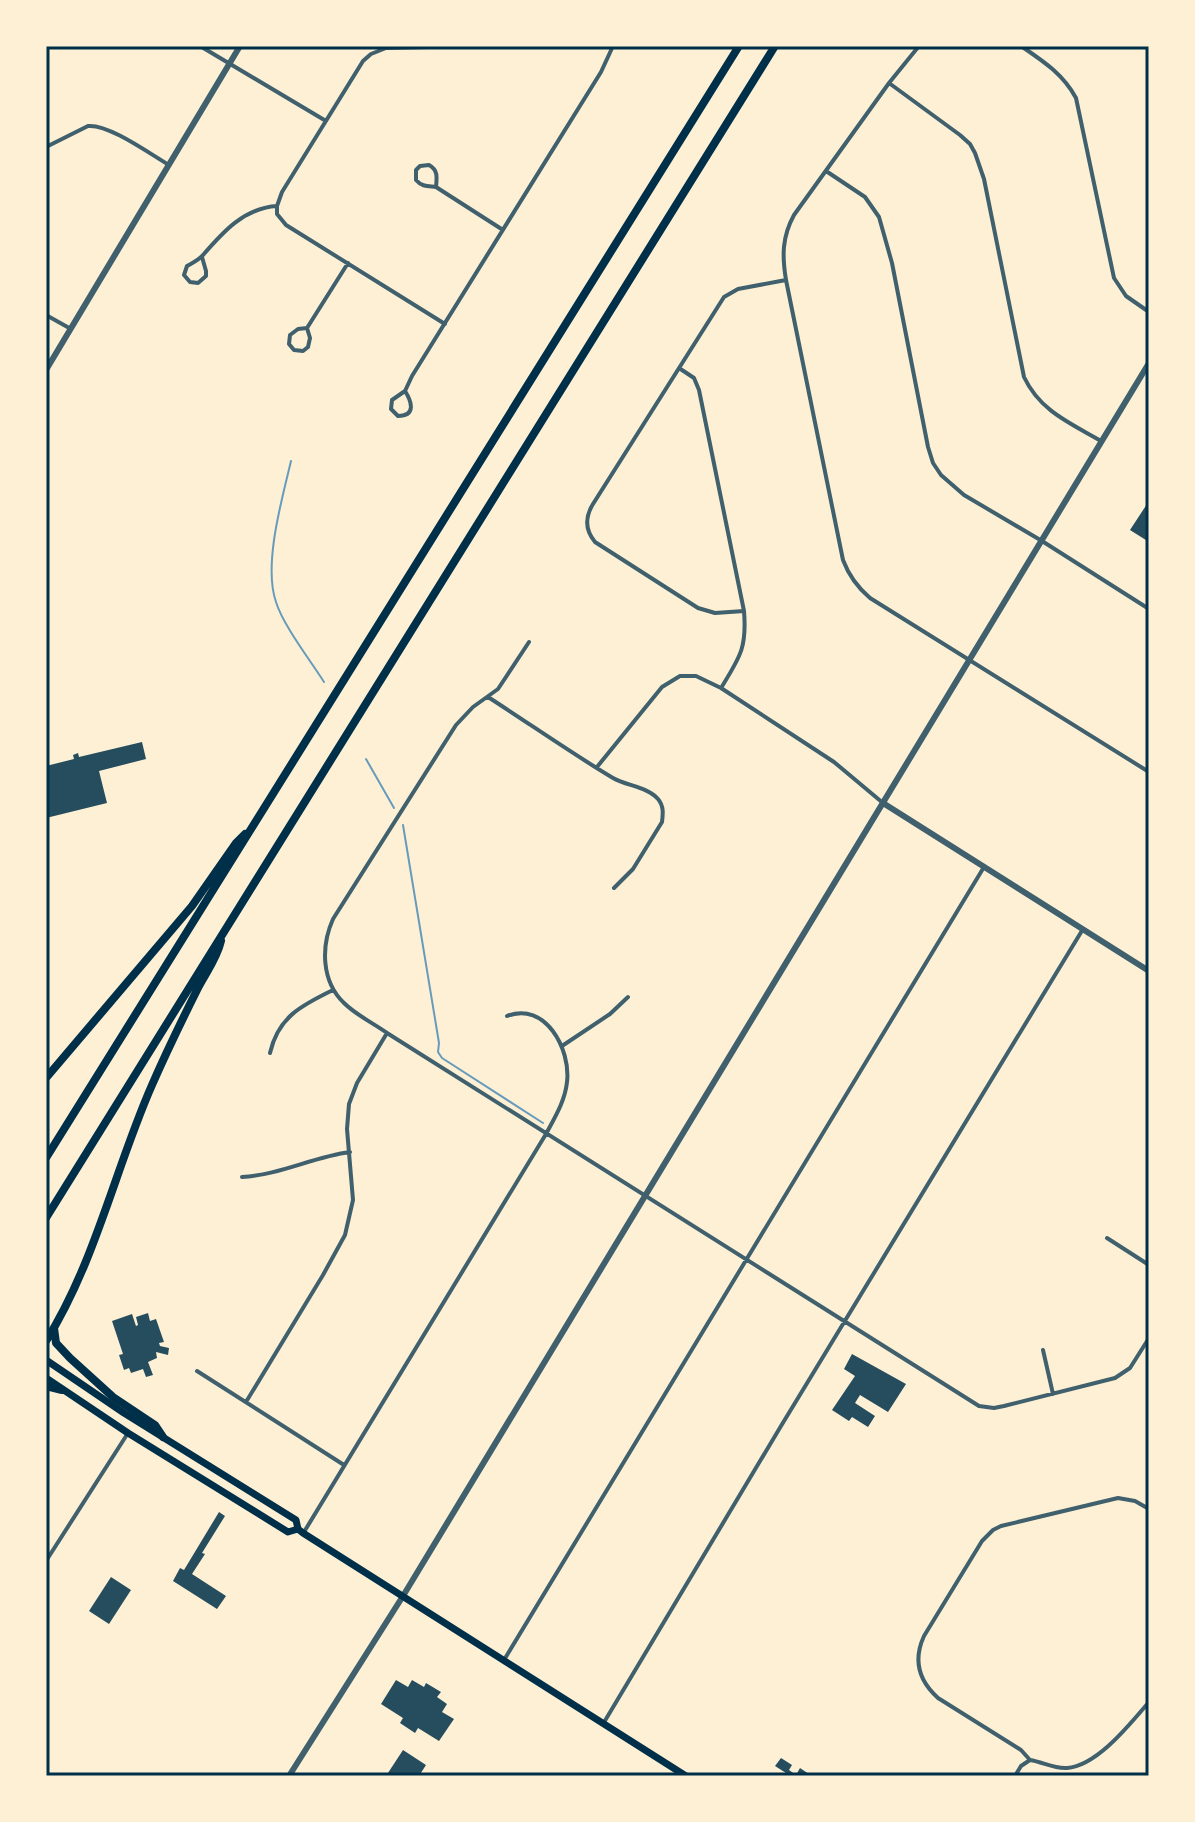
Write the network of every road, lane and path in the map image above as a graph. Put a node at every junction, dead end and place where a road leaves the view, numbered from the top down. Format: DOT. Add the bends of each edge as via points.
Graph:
graph roads {
  1 [pos="200,46"];
  2 [pos="240,46"];
  3 [pos="471,46"];
  4 [pos="613,46"];
  5 [pos="739,46"];
  6 [pos="775,46"];
  7 [pos="919,46"];
  8 [pos="1021,46"];
  9 [pos="386,47"];
  10 [pos="402,47"];
  11 [pos="230,64"];
  12 [pos="889,83"];
  13 [pos="326,121"];
  14 [pos="46,147"];
  15 [pos="169,165"];
  16 [pos="825,171"];
  17 [pos="436,187"];
  18 [pos="277,206"];
  19 [pos="503,230"];
  20 [pos="202,257"];
  21 [pos="348,263"];
  22 [pos="786,280"];
  23 [pos="1149,312"];
  24 [pos="46,315"];
  25 [pos="445,324"];
  26 [pos="307,328"];
  27 [pos="71,329"];
  28 [pos="1149,363"];
  29 [pos="679,368"];
  30 [pos="46,370"];
  31 [pos="405,391"];
  32 [pos="1101,441"];
  33 [pos="1042,541"];
  34 [pos="1149,609"];
  35 [pos="744,611"];
  36 [pos="529,642"];
  37 [pos="970,659"];
  38 [pos="721,688"];
  39 [pos="488,697"];
  40 [pos="597,767"];
  41 [pos="1149,772"];
  42 [pos="883,803"];
  43 [pos="257,821"];
  44 [pos="984,867"];
  45 [pos="614,888"];
  46 [pos="1083,929"];
  47 [pos="223,932"];
  48 [pos="1149,971"];
  49 [pos="333,990"];
  50 [pos="628,997"];
  51 [pos="507,1016"];
  52 [pos="387,1033"];
  53 [pos="562,1046"];
  54 [pos="270,1053"];
  55 [pos="46,1078"];
  56 [pos="546,1134"];
  57 [pos="350,1152"];
  58 [pos="46,1158"];
  59 [pos="242,1177"];
  60 [pos="646,1195"];
  61 [pos="46,1218"];
  62 [pos="1107,1238"];
  63 [pos="745,1258"];
  64 [pos="1149,1265"];
  65 [pos="844,1322"];
  66 [pos="54,1328"];
  67 [pos="1149,1338"];
  68 [pos="46,1341"];
  69 [pos="1043,1350"];
  70 [pos="46,1360"];
  71 [pos="197,1371"];
  72 [pos="46,1378"];
  73 [pos="46,1386"];
  74 [pos="62,1390"];
  75 [pos="1053,1394"];
  76 [pos="246,1402"];
  77 [pos="128,1433"];
  78 [pos="163,1437"];
  79 [pos="344,1465"];
  80 [pos="1149,1509"];
  81 [pos="301,1531"];
  82 [pos="46,1561"];
  83 [pos="403,1596"];
  84 [pos="504,1660"];
  85 [pos="1149,1702"];
  86 [pos="603,1724"];
  87 [pos="1030,1760"];
  88 [pos="289,1776"];
  89 [pos="686,1776"];
  90 [pos="1015,1776"];
  1 -- 11 [label="street"];
  2 -- 11 [label="street"];
  3 -- 10 [label="street"];
  4 -- 19 [label="street"];
  5 -- 43 [label="highway"];
  6 -- 47 [label="highway"];
  7 -- 12 [label="street"];
  8 -- 23 [label="street" via="1056,70 1076,98 1114,278 1126,296"];
  9 -- 10 [label="street"];
  9 -- 13 [label="street" via="363,61"];
  11 -- 13 [label="street"];
  11 -- 15 [label="street"];
  12 -- 16 [label="street"];
  12 -- 32 [label="street" via="960,135 975,153 1024,377 1047,408"];
  13 -- 18 [label="street"];
  14 -- 15 [label="street" via="95,126"];
  15 -- 27 [label="street"];
  16 -- 22 [label="street" via="785,235"];
  16 -- 33 [label="street" via="865,197 879,217 933,463 964,495"];
  17 -- 17 [label="street" via="436,171 420,166 415,176 420,185"];
  17 -- 19 [label="street"];
  18 -- 20 [label="street" via="257,209 229,226"];
  18 -- 21 [label="street" via="280,220"];
  19 -- 25 [label="street"];
  20 -- 20 [label="street" via="185,271 190,282 206,276"];
  21 -- 25 [label="street"];
  21 -- 26 [label="street"];
  22 -- 29 [label="street" via="738,289 724,297"];
  22 -- 37 [label="street" via="848,573 870,598"];
  24 -- 27 [label="street"];
  25 -- 31 [label="street"];
  26 -- 26 [label="street" via="292,331 289,344 294,350 308,347"];
  27 -- 30 [label="street"];
  28 -- 32 [label="street"];
  29 -- 35 [label="street" via="694,378 699,390"];
  29 -- 35 [label="street" via="589,511 588,528 595,542 698,608"];
  31 -- 31 [label="street" via="391,404 398,416 412,409"];
  32 -- 33 [label="street"];
  33 -- 34 [label="street"];
  33 -- 37 [label="street"];
  35 -- 38 [label="street" via="744,644"];
  36 -- 39 [label="street" via="505,681"];
  37 -- 41 [label="street"];
  37 -- 42 [label="street"];
  38 -- 40 [label="street" via="696,676 671,680"];
  38 -- 42 [label="street" via="834,762"];
  39 -- 40 [label="street"];
  39 -- 49 [label="street" via="456,725 333,919 324,947"];
  40 -- 45 [label="street" via="656,797 663,814 633,869"];
  42 -- 44 [label="street"];
  42 -- 60 [label="street"];
  43 -- 55 [label="highway"];
  43 -- 58 [label="highway"];
  44 -- 46 [label="street"];
  44 -- 63 [label="street"];
  46 -- 48 [label="street"];
  46 -- 65 [label="street"];
  47 -- 61 [label="highway"];
  47 -- 66 [label="highway" via="218,954 151,1087 90,1250"];
  49 -- 52 [label="street" via="346,1006"];
  49 -- 54 [label="street" via="292,1014 276,1033"];
  50 -- 53 [label="street"];
  51 -- 53 [label="street" via="535,1015"];
  52 -- 56 [label="street"];
  52 -- 57 [label="street" via="349,1104"];
  53 -- 56 [label="street" via="566,1088"];
  56 -- 60 [label="street"];
  56 -- 79 [label="street"];
  57 -- 59 [label="street"];
  57 -- 76 [label="street" via="353,1200 345,1235"];
  60 -- 63 [label="street"];
  60 -- 83 [label="street"];
  62 -- 64 [label="street"];
  63 -- 65 [label="street"];
  63 -- 84 [label="street"];
  65 -- 75 [label="street" via="979,1406 994,1408"];
  65 -- 86 [label="street"];
  66 -- 68 [label="highway"];
  66 -- 78 [label="highway" via="56,1343 70,1358"];
  67 -- 75 [label="street" via="1120,1376"];
  69 -- 75 [label="street"];
  70 -- 78 [label="main road"];
  71 -- 76 [label="street"];
  72 -- 74 [label="main road"];
  73 -- 74 [label="highway"];
  74 -- 77 [label="main road"];
  76 -- 79 [label="street"];
  77 -- 81 [label="main road" via="288,1532"];
  77 -- 82 [label="street"];
  78 -- 81 [label="main road" via="296,1520"];
  79 -- 81 [label="street"];
  80 -- 87 [label="street" via="1118,1498 993,1530 924,1636 918,1664 929,1690"];
  81 -- 83 [label="main road"];
  83 -- 84 [label="main road"];
  83 -- 88 [label="street"];
  84 -- 86 [label="main road"];
  85 -- 87 [label="street" via="1086,1762 1063,1768"];
  86 -- 89 [label="main road"];
  87 -- 90 [label="street"];
}
